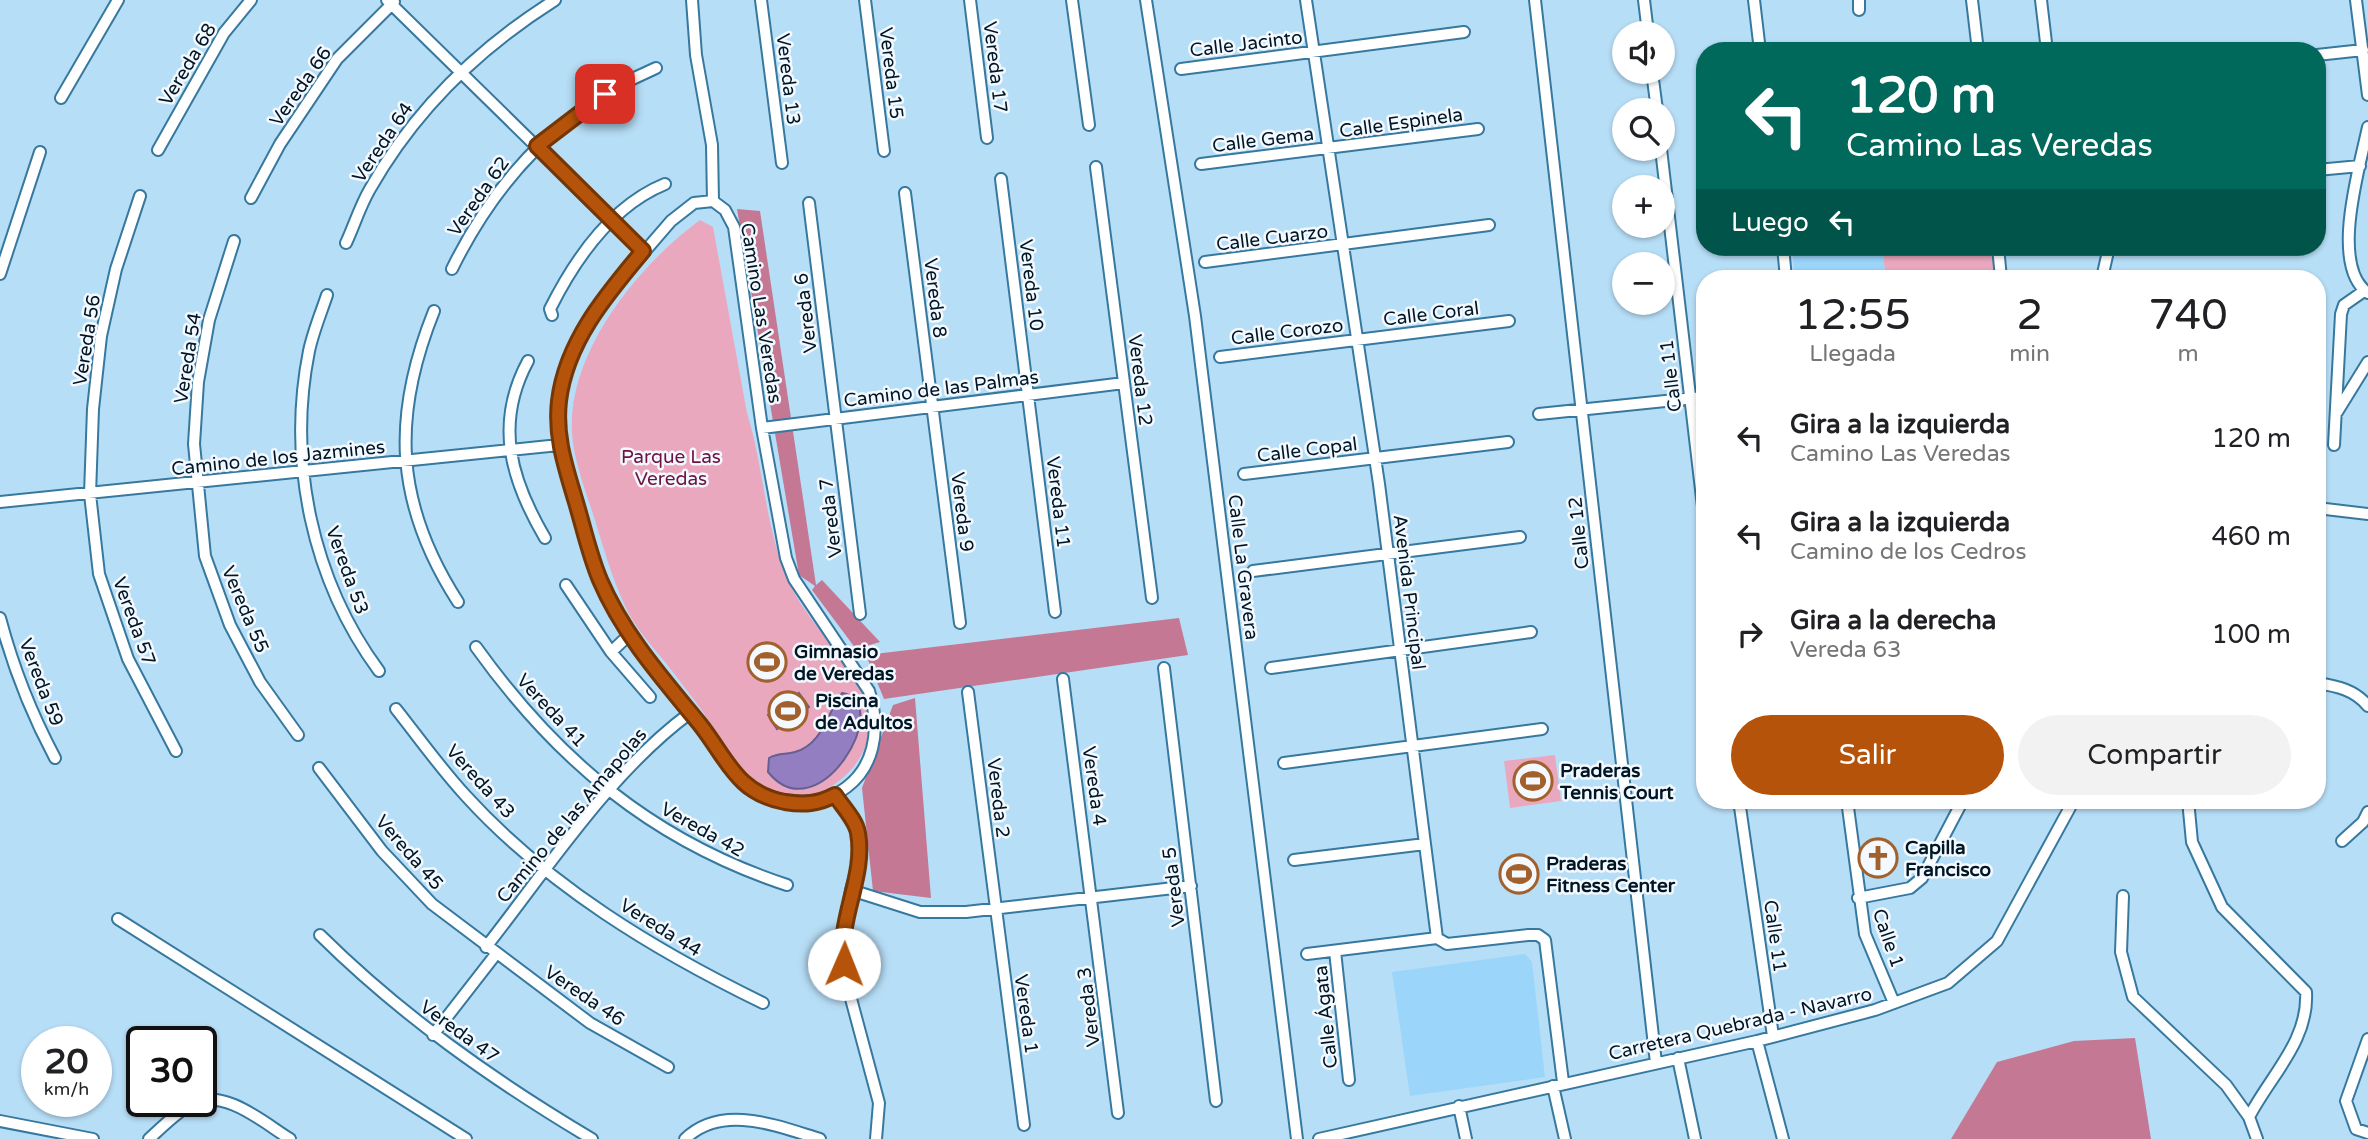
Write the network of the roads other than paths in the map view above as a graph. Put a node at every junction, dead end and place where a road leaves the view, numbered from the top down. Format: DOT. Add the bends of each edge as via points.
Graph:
graph roads {
  1 [pos="118,0"];
  2 [pos="251,0"];
  3 [pos="555,0"];
  4 [pos="692,0"];
  5 [pos="761,0"];
  6 [pos="865,0"];
  7 [pos="970,0"];
  8 [pos="1073,0"];
  9 [pos="1146,0"];
  10 [pos="1306,0"];
  11 [pos="1535,0"];
  12 [pos="1644,0"];
  13 [pos="1754,0"];
  14 [pos="1972,0"];
  15 [pos="2041,0"];
  16 [pos="2356,0"];
  17 [pos="391,2"];
  18 [pos="1647,21"];
  19 [pos="1464,32"];
  20 [pos="1759,42"];
  21 [pos="1977,42"];
  22 [pos="2046,42"];
  23 [pos="2363,50"];
  24 [pos="1314,53"];
  25 [pos="2326,54"];
  26 [pos="656,68"];
  27 [pos="1181,69"];
  28 [pos="463,72"];
  29 [pos="2368,94"];
  30 [pos="61,98"];
  31 [pos="1089,125"];
  32 [pos="2368,127"];
  33 [pos="1478,129"];
  34 [pos="987,138"];
  35 [pos="537,146"];
  36 [pos="1328,149"];
  37 [pos="158,150"];
  38 [pos="884,151"];
  39 [pos="40,152"];
  40 [pos="1662,161"];
  41 [pos="782,163"];
  42 [pos="1201,164"];
  43 [pos="2360,166"];
  44 [pos="1096,167"];
  45 [pos="2326,169"];
  46 [pos="1001,179"];
  47 [pos="665,184"];
  48 [pos="905,193"];
  49 [pos="139,197"];
  50 [pos="251,198"];
  51 [pos="713,201"];
  52 [pos="809,203"];
  53 [pos="611,220"];
  54 [pos="1489,225"];
  55 [pos="234,241"];
  56 [pos="346,243"];
  57 [pos="1343,246"];
  58 [pos="643,251"];
  59 [pos="1205,262"];
  60 [pos="452,269"];
  61 [pos="0,274"];
  62 [pos="2366,292"];
  63 [pos="327,295"];
  64 [pos="435,311"];
  65 [pos="552,315"];
  66 [pos="1509,321"];
  67 [pos="1357,340"];
  68 [pos="1220,357"];
  69 [pos="528,361"];
  70 [pos="2368,362"];
  71 [pos="1124,383"];
  72 [pos="1028,395"];
  73 [pos="1691,398"];
  74 [pos="1696,398"];
  75 [pos="932,407"];
  76 [pos="1582,411"];
  77 [pos="1539,414"];
  78 [pos="2336,414"];
  79 [pos="836,418"];
  80 [pos="762,428"];
  81 [pos="1508,442"];
  82 [pos="1696,443"];
  83 [pos="559,445"];
  84 [pos="2334,445"];
  85 [pos="510,451"];
  86 [pos="1375,458"];
  87 [pos="407,461"];
  88 [pos="302,473"];
  89 [pos="1244,474"];
  90 [pos="198,483"];
  91 [pos="90,494"];
  92 [pos="0,502"];
  93 [pos="2326,509"];
  94 [pos="2368,513"];
  95 [pos="1520,537"];
  96 [pos="545,538"];
  97 [pos="1388,553"];
  98 [pos="1253,571"];
  99 [pos="566,585"];
  100 [pos="1152,598"];
  101 [pos="458,602"];
  102 [pos="1055,612"];
  103 [pos="859,614"];
  104 [pos="0,618"];
  105 [pos="960,622"];
  106 [pos="1531,632"];
  107 [pos="629,635"];
  108 [pos="476,647"];
  109 [pos="1400,649"];
  110 [pos="611,652"];
  111 [pos="1164,668"];
  112 [pos="1271,668"];
  113 [pos="379,671"];
  114 [pos="1063,679"];
  115 [pos="2326,684"];
  116 [pos="968,692"];
  117 [pos="650,697"];
  118 [pos="2368,706"];
  119 [pos="396,709"];
  120 [pos="690,713"];
  121 [pos="1542,729"];
  122 [pos="298,735"];
  123 [pos="1412,747"];
  124 [pos="176,751"];
  125 [pos="55,758"];
  126 [pos="1284,763"];
  127 [pos="319,768"];
  128 [pos="609,792"];
  129 [pos="835,795"];
  130 [pos="1740,809"];
  131 [pos="1848,809"];
  132 [pos="1958,809"];
  133 [pos="2069,809"];
  134 [pos="2189,809"];
  135 [pos="2368,812"];
  136 [pos="2342,841"];
  137 [pos="1425,844"];
  138 [pos="1294,860"];
  139 [pos="547,870"];
  140 [pos="787,885"];
  141 [pos="1191,886"];
  142 [pos="851,890"];
  143 [pos="2123,895"];
  144 [pos="1092,897"];
  145 [pos="1858,898"];
  146 [pos="995,907"];
  147 [pos="118,919"];
  148 [pos="320,935"];
  149 [pos="1437,938"];
  150 [pos="486,947"];
  151 [pos="1335,951"];
  152 [pos="496,954"];
  153 [pos="1307,954"];
  154 [pos="764,1003"];
  155 [pos="1894,1003"];
  156 [pos="433,1035"];
  157 [pos="1773,1037"];
  158 [pos="2368,1039"];
  159 [pos="1757,1041"];
  160 [pos="1678,1058"];
  161 [pos="1656,1063"];
  162 [pos="668,1067"];
  163 [pos="1349,1080"];
  164 [pos="1558,1084"];
  165 [pos="1216,1101"];
  166 [pos="1459,1106"];
  167 [pos="1118,1113"];
  168 [pos="2249,1117"];
  169 [pos="0,1121"];
  170 [pos="1024,1125"];
  171 [pos="2368,1133"];
  172 [pos="1344,1137"];
  173 [pos="93,1139"];
  174 [pos="149,1139"];
  175 [pos="290,1139"];
  176 [pos="466,1139"];
  177 [pos="592,1139"];
  178 [pos="685,1139"];
  179 [pos="820,1139"];
  180 [pos="876,1139"];
  181 [pos="1297,1139"];
  182 [pos="1319,1139"];
  183 [pos="1466,1139"];
  184 [pos="1565,1139"];
  185 [pos="1695,1139"];
  186 [pos="1783,1139"];
  187 [pos="2257,1139"];
  1 -- 30 [label="street"];
  2 -- 37 [label="street, Vereda 68" via="224,33"];
  3 -- 28 [label="street, Vereda 64" via="496,40"];
  4 -- 51 [label="street" via="696,55 712,145"];
  5 -- 41 [label="street, Vereda 13"];
  6 -- 38 [label="street, Vereda 15"];
  7 -- 34 [label="street, Vereda 17"];
  8 -- 31 [label="street"];
  9 -- 181 [label="street, Calle La Gravera" via="1195,316"];
  10 -- 24 [label="street, Avenida Principal"];
  11 -- 76 [label="street, Calle 12"];
  12 -- 18 [label="street"];
  13 -- 20 [label="street"];
  14 -- 21 [label="street"];
  15 -- 22 [label="street"];
  16 -- 23 [label="street"];
  17 -- 28 [label="street"];
  17 -- 50 [label="street, Vereda 66" via="337,59"];
  19 -- 24 [label="street, Calle Jacinto"];
  23 -- 25 [label="street"];
  23 -- 29 [label="street"];
  24 -- 27 [label="street, Calle Jacinto"];
  24 -- 36 [label="street, Avenida Principal"];
  26 -- 35 [label="street, Vereda 62" via="605,94"];
  28 -- 35 [label="street"];
  28 -- 56 [label="street, Vereda 64" via="409,130 369,190"];
  32 -- 43 [label="street"];
  33 -- 36 [label="street, Calle Espinela"];
  35 -- 53 [label="street"];
  35 -- 60 [label="street, Vereda 62" via="481,216"];
  36 -- 42 [label="street, Calle Gema"];
  36 -- 57 [label="street, Avenida Principal"];
  39 -- 61 [label="street"];
  40 -- 73 [label="street, Calle 11"];
  43 -- 45 [label="street"];
  43 -- 62 [label="street" via="2348,229 2354,274"];
  44 -- 71 [label="street, Vereda 12"];
  46 -- 72 [label="street, Vereda 10"];
  47 -- 53 [label="street"];
  48 -- 75 [label="street, Vereda 8"];
  49 -- 91 [label="street, Vereda 56" via="101,336"];
  51 -- 58 [label="street, Camino Las Veredas" via="694,203"];
  51 -- 80 [label="street, Camino Las Veredas" via="725,210 734,227"];
  52 -- 79 [label="street, Vereda 6"];
  53 -- 58 [label="street"];
  53 -- 65 [label="street" via="570,272 550,309"];
  54 -- 57 [label="street, Calle Cuarzo"];
  55 -- 90 [label="street, Vereda 54" via="209,320 198,382 194,444"];
  57 -- 59 [label="street, Calle Cuarzo"];
  57 -- 67 [label="street, Avenida Principal"];
  58 -- 83 [label="street, Camino Las Veredas" via="601,302 568,359 559,398"];
  62 -- 78 [label="street" via="2344,305 2341,314"];
  63 -- 88 [label="street, Vereda 53" via="309,350 302,409"];
  64 -- 87 [label="street" via="416,357 406,401"];
  66 -- 67 [label="street, Calle Coral"];
  67 -- 68 [label="street, Calle Corozo"];
  67 -- 86 [label="street, Avenida Principal"];
  69 -- 85 [label="street" via="518,380 508,427"];
  70 -- 78 [label="street"];
  71 -- 72 [label="street, Camino de las Palmas"];
  71 -- 100 [label="street, Vereda 12"];
  72 -- 75 [label="street, Camino de las Palmas"];
  72 -- 102 [label="street, Vereda 11"];
  73 -- 74 [label="street"];
  73 -- 76 [label="street"];
  73 -- 82 [label="street, Calle 11"];
  75 -- 79 [label="street, Camino de las Palmas"];
  75 -- 105 [label="street, Vereda 9"];
  76 -- 77 [label="street"];
  76 -- 161 [label="street, Calle 12"];
  78 -- 84 [label="street"];
  79 -- 80 [label="street, Camino de las Palmas"];
  79 -- 103 [label="street, Vereda 7"];
  80 -- 129 [label="street, Camino Las Veredas" via="794,579 869,691 876,711 868,760 856,779"];
  81 -- 86 [label="street, Calle Copal"];
  83 -- 85 [label="street, Camino de los Jazmines"];
  83 -- 107 [label="street, Camino Las Veredas" via="599,579"];
  85 -- 87 [label="street, Camino de los Jazmines"];
  85 -- 96 [label="street" via="523,501"];
  86 -- 89 [label="street, Calle Copal"];
  86 -- 97 [label="street, Avenida Principal"];
  87 -- 88 [label="street, Camino de los Jazmines"];
  87 -- 101 [label="street" via="417,519 436,569"];
  88 -- 90 [label="street, Camino de los Jazmines"];
  88 -- 113 [label="street, Vereda 53" via="316,542 334,592 355,639"];
  90 -- 91 [label="street, Camino de los Jazmines"];
  90 -- 122 [label="street, Vereda 55" via="205,556 230,625 260,682"];
  91 -- 92 [label="street, Camino de los Jazmines"];
  91 -- 124 [label="street, Vereda 57" via="99,575 128,659"];
  93 -- 94 [label="street"];
  95 -- 97 [label="street"];
  97 -- 98 [label="street"];
  97 -- 109 [label="street, Avenida Principal"];
  99 -- 110 [label="street"];
  104 -- 125 [label="street, Vereda 59" via="34,720"];
  106 -- 109 [label="street"];
  107 -- 110 [label="street"];
  107 -- 120 [label="street, Camino Las Veredas"];
  108 -- 128 [label="street, Vereda 41" via="554,743"];
  109 -- 112 [label="street"];
  109 -- 123 [label="street, Avenida Principal"];
  110 -- 117 [label="street"];
  111 -- 141 [label="street, Vereda 5"];
  114 -- 144 [label="street, Vereda 4"];
  115 -- 118 [label="street" via="2360,696"];
  116 -- 146 [label="street, Vereda 2"];
  119 -- 139 [label="street, Vereda 43" via="467,796"];
  120 -- 128 [label="street, Camino de las Amapolas" via="659,736"];
  120 -- 129 [label="street, Camino Las Veredas" via="746,788 767,799 799,804"];
  121 -- 123 [label="street"];
  123 -- 126 [label="street"];
  123 -- 137 [label="street, Avenida Principal"];
  127 -- 150 [label="street, Vereda 45" via="399,869 432,904"];
  128 -- 139 [label="street, Camino de las Amapolas"];
  128 -- 140 [label="street, Vereda 42" via="678,839 741,870"];
  129 -- 142 [label="street" via="858,830 858,865"];
  130 -- 157 [label="street, Calle 11"];
  131 -- 145 [label="street, Calle 1"];
  132 -- 145 [label="street" via="1922,878 1910,888"];
  133 -- 155 [label="street, Carretera Quebrada - Navarro" via="1997,941 1948,983"];
  134 -- 168 [label="street" via="2192,842 2221,907 2306,992 2307,1011 2298,1040"];
  135 -- 136 [label="street"];
  137 -- 138 [label="street"];
  137 -- 149 [label="street, Avenida Principal"];
  139 -- 150 [label="street, Camino de las Amapolas"];
  139 -- 154 [label="street, Vereda 44" via="623,926 705,975"];
  141 -- 144 [label="street"];
  141 -- 165 [label="street, Vereda 5"];
  142 -- 146 [label="street" via="920,912"];
  142 -- 180 [label="street" via="841,947 879,1103"];
  143 -- 168 [label="street" via="2121,952 2133,997 2225,1085"];
  144 -- 146 [label="street"];
  144 -- 167 [label="street, Vereda 3"];
  145 -- 155 [label="street, Calle 1" via="1865,934"];
  146 -- 170 [label="street, Vereda 1"];
  147 -- 176 [label="street"];
  148 -- 156 [label="street, Vereda 47" via="371,986"];
  149 -- 151 [label="street"];
  149 -- 164 [label="street" via="1447,944 1528,935 1545,940"];
  150 -- 152 [label="street, Vereda 46"];
  151 -- 153 [label="street"];
  151 -- 163 [label="street, Calle Ágata"];
  152 -- 156 [label="street"];
  152 -- 162 [label="street, Vereda 46" via="590,1023"];
  155 -- 157 [label="street, Carretera Quebrada - Navarro"];
  156 -- 177 [label="street, Vereda 47" via="515,1093"];
  157 -- 159 [label="street, Carretera Quebrada - Navarro"];
  158 -- 171 [label="street" via="2346,1101 2356,1129"];
  159 -- 160 [label="street, Carretera Quebrada - Navarro"];
  159 -- 186 [label="street"];
  160 -- 161 [label="street, Carretera Quebrada - Navarro"];
  160 -- 185 [label="street"];
  161 -- 164 [label="street, Carretera Quebrada - Navarro"];
  164 -- 166 [label="street, Carretera Quebrada - Navarro"];
  164 -- 184 [label="street"];
  166 -- 172 [label="street, Carretera Quebrada - Navarro"];
  166 -- 183 [label="street"];
  168 -- 187 [label="street"];
  169 -- 173 [label="street"];
  172 -- 182 [label="street, Carretera Quebrada - Navarro"];
  174 -- 175 [label="street" via="194,1102 216,1100 238,1106"];
  178 -- 179 [label="street" via="707,1123 724,1119 771,1124"];
}
